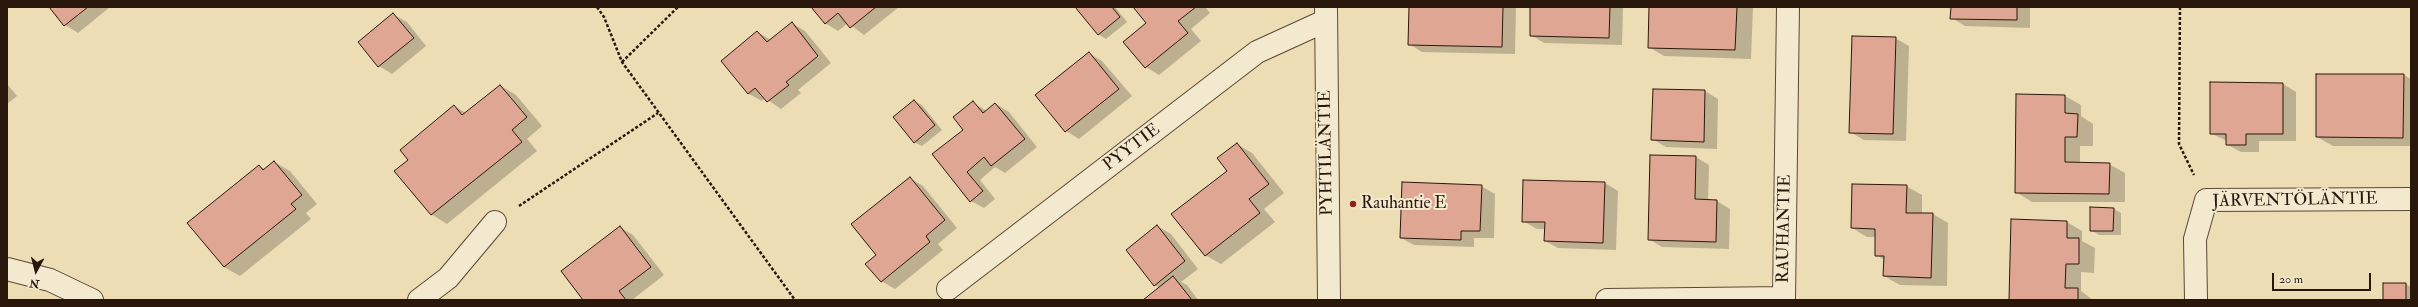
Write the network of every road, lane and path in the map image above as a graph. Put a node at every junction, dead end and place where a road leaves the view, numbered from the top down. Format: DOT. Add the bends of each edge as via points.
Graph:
graph roads {
  1 [pos="597,7"];
  2 [pos="678,7"];
  3 [pos="1788,7"];
  4 [pos="2180,7"];
  5 [pos="1326,14"];
  6 [pos="622,62"];
  7 [pos="658,113"];
  8 [pos="2411,199"];
  9 [pos="2206,200"];
  10 [pos="495,222"];
  11 [pos="7,269"];
  12 [pos="948,289"];
  13 [pos="1784,299"];
  14 [pos="92,300"];
  15 [pos="420,300"];
  16 [pos="795,300"];
  17 [pos="1330,300"];
  18 [pos="1607,300"];
  19 [pos="2196,300"];
  1 -- 6 [label="path" via="604,17"];
  2 -- 6 [label="path"];
  3 -- 13 [label="street, RAUHANTIE"];
  4 -- 9 [label="path" via="2179,144"];
  5 -- 12 [label="street, PYYTIE" via="1257,52"];
  5 -- 17 [label="street, PYHTILÄNTIE"];
  6 -- 7 [label="path"];
  7 -- 10 [label="path"];
  7 -- 16 [label="path"];
  8 -- 9 [label="street, JÄRVENTÖLÄNTIE"];
  9 -- 19 [label="street, JÄRVENTÖLÄNTIE" via="2195,239"];
  10 -- 15 [label="street" via="448,278"];
  11 -- 14 [label="street" via="50,280"];
  13 -- 18 [label="street, RAUHANTIE"];
}
